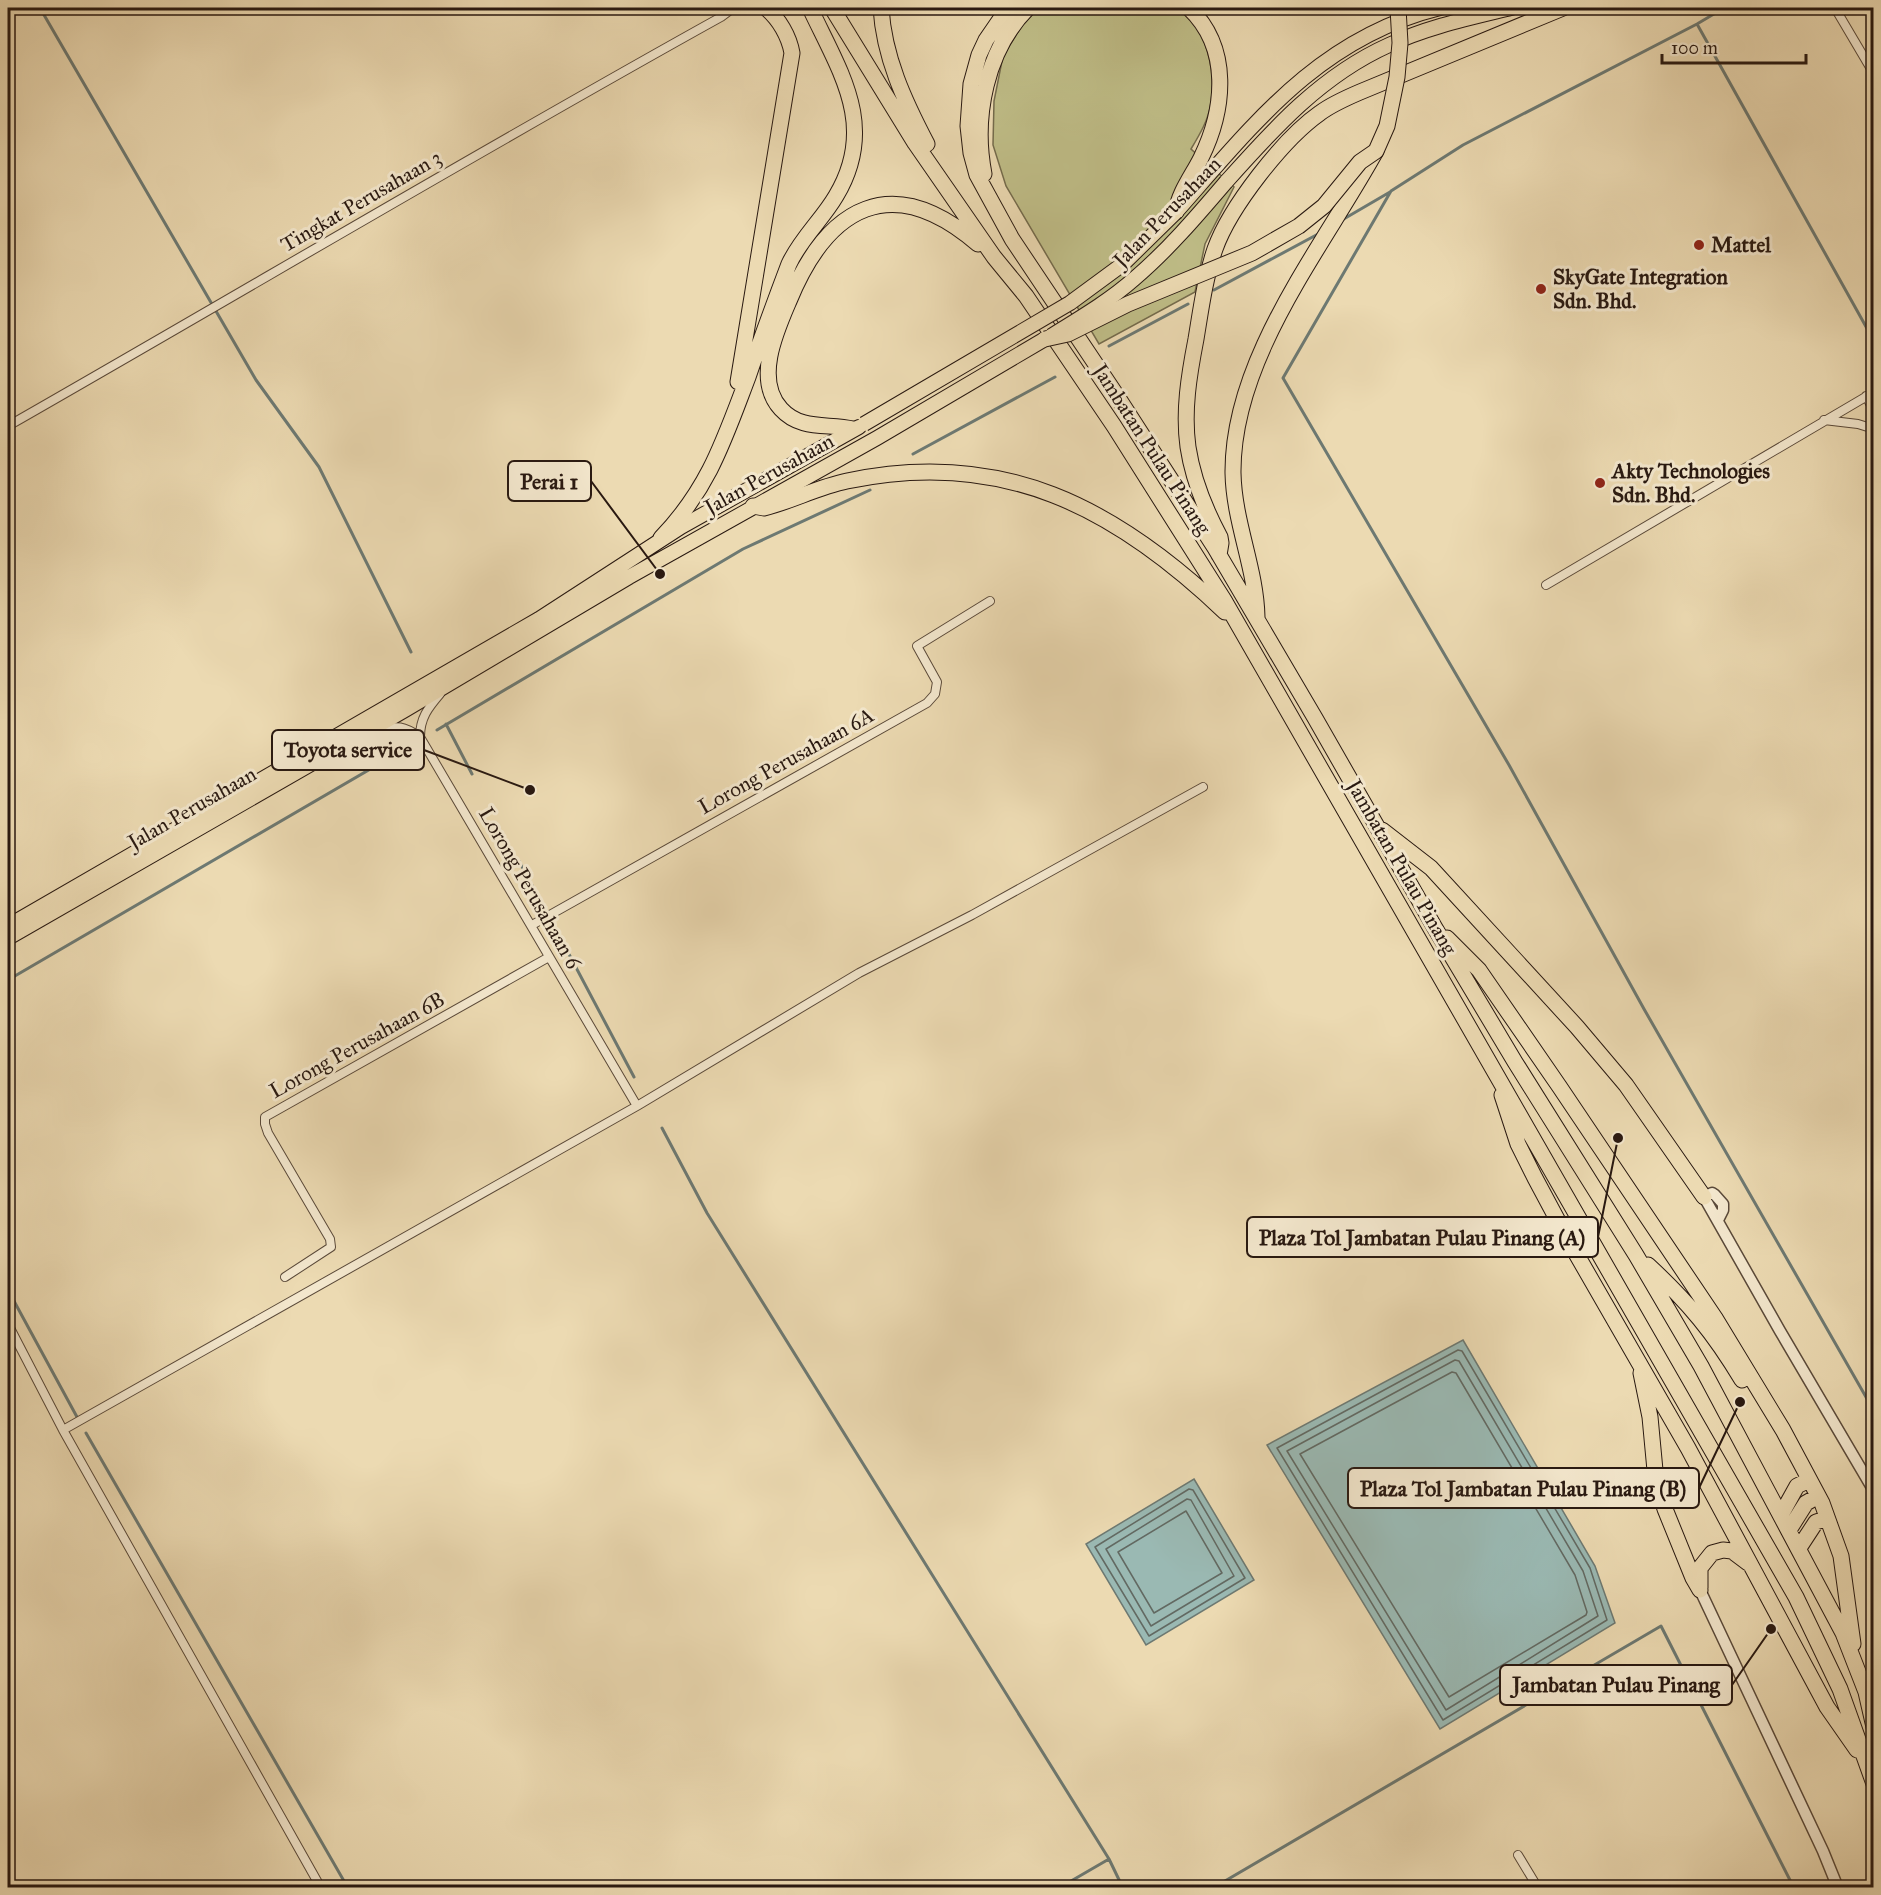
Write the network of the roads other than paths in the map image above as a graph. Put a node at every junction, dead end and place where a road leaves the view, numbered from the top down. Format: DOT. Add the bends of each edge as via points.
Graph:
graph roads {
  1 [pos="733,8"];
  2 [pos="766,8"];
  3 [pos="810,8"];
  4 [pos="832,8"];
  5 [pos="1008,8"];
  6 [pos="1028,8"];
  7 [pos="1189,8"];
  8 [pos="1398,8"];
  9 [pos="1440,8"];
  10 [pos="1511,8"];
  11 [pos="1563,8"];
  12 [pos="1835,8"];
  13 [pos="881,13"];
  14 [pos="1874,74"];
  15 [pos="1376,151"];
  16 [pos="942,183"];
  17 [pos="989,194"];
  18 [pos="1176,212"];
  19 [pos="994,257"];
  20 [pos="1045,339"];
  21 [pos="1870,394"];
  22 [pos="737,406"];
  23 [pos="1874,411"];
  24 [pos="1824,420"];
  25 [pos="8,426"];
  26 [pos="859,427"];
  27 [pos="1874,429"];
  28 [pos="753,506"];
  29 [pos="661,538"];
  30 [pos="1219,555"];
  31 [pos="1546,585"];
  32 [pos="990,601"];
  33 [pos="1258,620"];
  34 [pos="1238,624"];
  35 [pos="444,688"];
  36 [pos="367,733"];
  37 [pos="420,737"];
  38 [pos="1203,787"];
  39 [pos="1377,827"];
  40 [pos="532,925"];
  41 [pos="8,926"];
  42 [pos="1435,928"];
  43 [pos="8,938"];
  44 [pos="549,957"];
  45 [pos="1495,1069"];
  46 [pos="637,1106"];
  47 [pos="1704,1197"];
  48 [pos="1636,1255"];
  49 [pos="285,1277"];
  50 [pos="8,1324"];
  51 [pos="1640,1365"];
  52 [pos="63,1430"];
  53 [pos="1805,1482"];
  54 [pos="1874,1491"];
  55 [pos="1813,1499"];
  56 [pos="1781,1515"];
  57 [pos="1822,1520"];
  58 [pos="1789,1530"];
  59 [pos="1799,1548"];
  60 [pos="1750,1565"];
  61 [pos="1700,1590"];
  62 [pos="1843,1633"];
  63 [pos="1855,1662"];
  64 [pos="1874,1726"];
  65 [pos="1866,1764"];
  66 [pos="1874,1784"];
  67 [pos="1518,1854"];
  68 [pos="321,1887"];
  69 [pos="1538,1887"];
  70 [pos="1838,1887"];
  1 -- 25 [label="street, Tingkat Perusahaan 3"];
  2 -- 22 [label="highway" via="785,34 792,53"];
  3 -- 22 [label="highway" via="851,98 853,153 836,197 800,243 789,264"];
  4 -- 16 [label="highway, Jambatan Pulau Pinang"];
  5 -- 17 [label="highway" via="979,55 969,99 970,153"];
  6 -- 17 [label="highway" via="1002,44 985,89 980,130"];
  7 -- 18 [label="highway" via="1216,49 1219,104 1207,145 1181,194"];
  8 -- 15 [label="highway, bridge" via="1400,43 1395,93"];
  9 -- 18 [label="main road, Jalan Perusahaan" via="1390,24 1324,61 1277,101"];
  10 -- 20 [label="main road, Jalan Perusahaan, bridge" via="1409,36 1322,85 1134,279 1098,307"];
  11 -- 30 [label="highway" via="1321,112 1282,149 1235,210 1210,265 1187,398 1191,463 1204,506 1220,537"];
  12 -- 14 [label="street"];
  13 -- 16 [label="highway" via="896,78"];
  15 -- 20 [label="highway, bridge" via="1360,162 1311,217 1270,244 1068,334"];
  15 -- 33 [label="highway" via="1262,347 1242,404 1233,471 1236,510 1257,596"];
  16 -- 19 [label="highway, Jambatan Pulau Pinang"];
  17 -- 30 [label="highway, Jambatan Pulau Pinang" via="1012,239"];
  18 -- 26 [label="main road, Jalan Perusahaan, bridge" via="1123,264 1079,297"];
  19 -- 26 [label="highway" via="946,220 900,205 859,212 843,220 822,240 786,307 770,358 768,380 777,404 792,418 814,426"];
  19 -- 34 [label="highway, Jambatan Pulau Pinang" via="1026,296 1114,426"];
  20 -- 28 [label="main road, Jalan Perusahaan"];
  21 -- 23 [label="street"];
  21 -- 24 [label="street"];
  22 -- 29 [label="highway" via="704,483"];
  24 -- 27 [label="street"];
  24 -- 31 [label="street"];
  26 -- 29 [label="main road, Jalan Perusahaan"];
  28 -- 34 [label="highway" via="765,508 832,484 894,473 960,472 1011,482 1079,506 1142,541"];
  28 -- 35 [label="main road, Jalan Perusahaan"];
  29 -- 41 [label="main road, Jalan Perusahaan" via="538,619"];
  30 -- 33 [label="highway, Jambatan Pulau Pinang"];
  32 -- 40 [label="street, Lorong Perusahaan 6A" via="917,646 937,682 935,694 927,703"];
  33 -- 39 [label="highway, Jambatan Pulau Pinang"];
  34 -- 45 [label="highway, Jambatan Pulau Pinang"];
  35 -- 36 [label="main road, Jalan Perusahaan"];
  35 -- 37 [label="street" via="428,707"];
  36 -- 37 [label="street" via="394,726"];
  36 -- 43 [label="main road, Jalan Perusahaan"];
  37 -- 40 [label="street, Lorong Perusahaan 6"];
  38 -- 46 [label="street" via="859,973"];
  39 -- 42 [label="highway, Jambatan Pulau Pinang"];
  39 -- 47 [label="highway" via="1431,868 1577,1027 1626,1085"];
  40 -- 44 [label="street, Lorong Perusahaan 6"];
  42 -- 48 [label="highway, Jambatan Pulau Pinang"];
  42 -- 63 [label="highway, Jambatan Pulau Pinang" via="1479,970 1565,1094 1715,1318 1789,1440 1822,1503 1841,1556"];
  44 -- 46 [label="street, Lorong Perusahaan 6"];
  44 -- 49 [label="street, Lorong Perusahaan 6B" via="265,1118 268,1133 330,1239 331,1247"];
  45 -- 51 [label="highway" via="1518,1144"];
  45 -- 65 [label="highway, Jambatan Pulau Pinang" via="1796,1597 1840,1689"];
  46 -- 52 [label="street"];
  47 -- 54 [label="street"];
  48 -- 53 [label="highway" via="1707,1326"];
  48 -- 56 [label="highway, Jambatan Pulau Pinang"];
  50 -- 52 [label="street"];
  51 -- 60 [label="highway"];
  51 -- 61 [label="highway" via="1659,1494"];
  52 -- 68 [label="street"];
  53 -- 55 [label="highway"];
  53 -- 56 [label="highway" via="1797,1486"];
  55 -- 57 [label="highway"];
  55 -- 58 [label="highway" via="1806,1503"];
  56 -- 58 [label="highway, Jambatan Pulau Pinang"];
  57 -- 59 [label="highway" via="1815,1522"];
  57 -- 62 [label="highway" via="1835,1563"];
  58 -- 59 [label="highway, Jambatan Pulau Pinang"];
  59 -- 62 [label="highway, Jambatan Pulau Pinang"];
  60 -- 61 [label="highway" via="1732,1551 1712,1553 1700,1568"];
  60 -- 65 [label="highway" via="1827,1707"];
  61 -- 70 [label="street"];
  62 -- 63 [label="highway, Jambatan Pulau Pinang"];
  63 -- 64 [label="highway, Jambatan Pulau Pinang"];
  65 -- 66 [label="highway, Jambatan Pulau Pinang"];
  67 -- 69 [label="street"];
}
